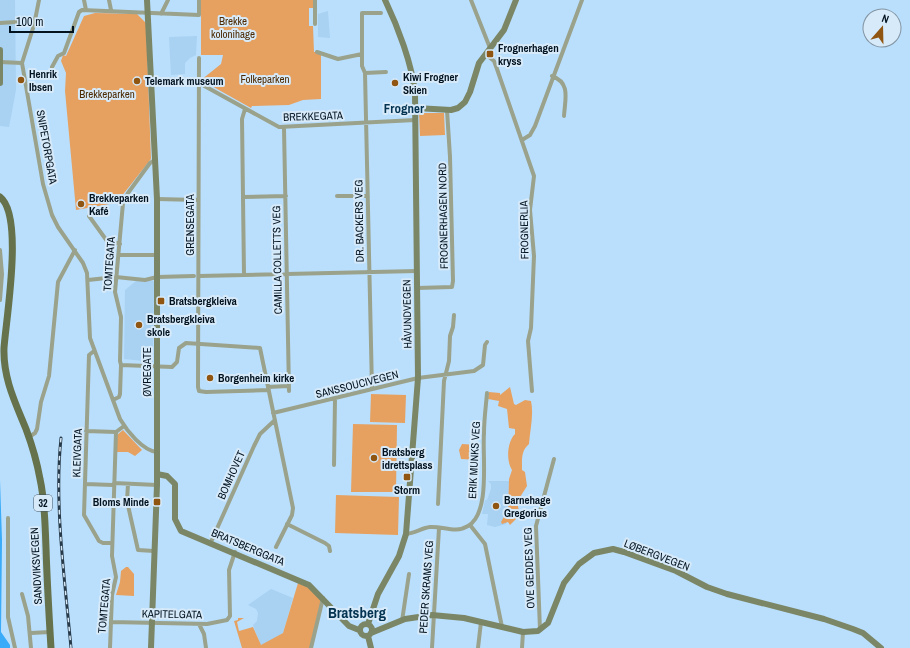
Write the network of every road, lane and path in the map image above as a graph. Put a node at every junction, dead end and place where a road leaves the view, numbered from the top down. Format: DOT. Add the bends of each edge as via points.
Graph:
graph roads {
  1 [pos="40,0"];
  2 [pos="84,0"];
  3 [pos="109,0"];
  4 [pos="147,0"];
  5 [pos="168,0"];
  6 [pos="198,0"];
  7 [pos="315,0"];
  8 [pos="385,0"];
  9 [pos="471,0"];
  10 [pos="516,0"];
  11 [pos="582,0"];
  12 [pos="86,10"];
  13 [pos="111,10"];
  14 [pos="148,12"];
  15 [pos="381,13"];
  16 [pos="161,14"];
  17 [pos="32,21"];
  18 [pos="0,23"];
  19 [pos="315,24"];
  20 [pos="0,50"];
  21 [pos="488,51"];
  22 [pos="317,52"];
  23 [pos="362,54"];
  24 [pos="199,58"];
  25 [pos="0,62"];
  26 [pos="22,62"];
  27 [pos="52,67"];
  28 [pos="386,72"];
  29 [pos="366,73"];
  30 [pos="552,76"];
  31 [pos="152,81"];
  32 [pos="0,83"];
  33 [pos="199,83"];
  34 [pos="416,108"];
  35 [pos="245,109"];
  36 [pos="447,110"];
  37 [pos="564,116"];
  38 [pos="415,120"];
  39 [pos="366,123"];
  40 [pos="284,128"];
  41 [pos="522,140"];
  42 [pos="155,160"];
  43 [pos="286,196"];
  44 [pos="337,196"];
  45 [pos="368,196"];
  46 [pos="0,197"];
  47 [pos="243,197"];
  48 [pos="157,199"];
  49 [pos="198,200"];
  50 [pos="89,216"];
  51 [pos="120,244"];
  52 [pos="0,250"];
  53 [pos="74,250"];
  54 [pos="119,255"];
  55 [pos="157,255"];
  56 [pos="417,271"];
  57 [pos="370,273"];
  58 [pos="244,275"];
  59 [pos="287,275"];
  60 [pos="194,276"];
  61 [pos="199,276"];
  62 [pos="116,277"];
  63 [pos="157,277"];
  64 [pos="88,280"];
  65 [pos="417,288"];
  66 [pos="0,300"];
  67 [pos="454,315"];
  68 [pos="487,342"];
  69 [pos="197,344"];
  70 [pos="94,350"];
  71 [pos="122,365"];
  72 [pos="157,366"];
  73 [pos="445,374"];
  74 [pos="418,378"];
  75 [pos="288,386"];
  76 [pos="268,389"];
  77 [pos="372,389"];
  78 [pos="532,391"];
  79 [pos="289,392"];
  80 [pos="487,393"];
  81 [pos="335,398"];
  82 [pos="113,400"];
  83 [pos="274,413"];
  84 [pos="275,420"];
  85 [pos="124,426"];
  86 [pos="86,431"];
  87 [pos="116,432"];
  88 [pos="29,437"];
  89 [pos="157,452"];
  90 [pos="554,459"];
  91 [pos="334,465"];
  92 [pos="157,474"];
  93 [pos="85,484"];
  94 [pos="114,484"];
  95 [pos="128,484"];
  96 [pos="157,485"];
  97 [pos="438,504"];
  98 [pos="8,518"];
  99 [pos="287,524"];
  100 [pos="470,525"];
  101 [pos="439,528"];
  102 [pos="406,534"];
  103 [pos="211,542"];
  104 [pos="112,544"];
  105 [pos="276,547"];
  106 [pos="154,551"];
  107 [pos="330,551"];
  108 [pos="235,552"];
  109 [pos="409,574"];
  110 [pos="22,594"];
  111 [pos="323,597"];
  112 [pos="432,616"];
  113 [pos="402,621"];
  114 [pos="111,622"];
  115 [pos="481,622"];
  116 [pos="151,623"];
  117 [pos="199,624"];
  118 [pos="502,627"];
  119 [pos="359,630"];
  120 [pos="370,630"];
  121 [pos="540,630"];
  122 [pos="50,632"];
  123 [pos="523,632"];
  124 [pos="31,633"];
  125 [pos="15,648"];
  126 [pos="31,648"];
  127 [pos="51,648"];
  128 [pos="110,648"];
  129 [pos="150,648"];
  130 [pos="206,648"];
  131 [pos="311,648"];
  132 [pos="371,648"];
  133 [pos="432,648"];
  134 [pos="478,648"];
  135 [pos="522,648"];
  136 [pos="881,648"];
  1 -- 26 [label="street"];
  2 -- 12 [label="street"];
  3 -- 13 [label="street"];
  4 -- 14 [label="street, ØVREGATE"];
  5 -- 16 [label="street"];
  6 -- 16 [label="street" via="199,15"];
  7 -- 19 [label="street"];
  8 -- 34 [label="street, HÅVUNDVEGEN" via="412,75"];
  9 -- 21 [label="street, FROGNERLIA"];
  10 -- 21 [label="street" via="504,30"];
  11 -- 30 [label="street"];
  12 -- 13 [label="street"];
  12 -- 27 [label="street" via="80,12 64,53 58,56"];
  13 -- 14 [label="street"];
  14 -- 16 [label="street"];
  14 -- 31 [label="street, ØVREGATE"];
  15 -- 23 [label="street, DR. BACKERS VEG" via="362,13"];
  17 -- 18 [label="street"];
  20 -- 25 [label="street"];
  21 -- 36 [label="street" via="477,68 465,102 458,108"];
  21 -- 41 [label="street, FROGNERLIA" via="498,69"];
  22 -- 23 [label="street" via="338,58"];
  23 -- 29 [label="street, DR. BACKERS VEG" via="362,66"];
  24 -- 33 [label="street, GRENSEGATA"];
  25 -- 26 [label="street"];
  25 -- 32 [label="street"];
  26 -- 53 [label="street, SNIPETORPGATA" via="43,184 53,219"];
  28 -- 29 [label="street"];
  29 -- 39 [label="street, DR. BACKERS VEG"];
  30 -- 37 [label="street" via="564,84"];
  30 -- 41 [label="street" via="532,132"];
  31 -- 33 [label="street, BREKKEGATA" via="182,79"];
  31 -- 42 [label="street, ØVREGATE"];
  33 -- 35 [label="street, BREKKEGATA"];
  33 -- 49 [label="street, GRENSEGATA"];
  34 -- 36 [label="street"];
  34 -- 38 [label="street, HÅVUNDVEGEN"];
  35 -- 40 [label="street, BREKKEGATA"];
  35 -- 47 [label="street" via="242,119"];
  36 -- 65 [label="street, FROGNERHAGEN NORD" via="452,286"];
  38 -- 39 [label="street, BREKKEGATA"];
  38 -- 56 [label="street, HÅVUNDVEGEN"];
  39 -- 40 [label="street, BREKKEGATA"];
  39 -- 45 [label="street, DR. BACKERS VEG"];
  40 -- 43 [label="street, CAMILLA COLLETTS VEG"];
  41 -- 78 [label="street, FROGNERLIA" via="534,176 530,210 534,256 531,328 528,341"];
  42 -- 48 [label="street, ØVREGATE"];
  42 -- 51 [label="street, TOMTEGATA" via="150,163 124,199"];
  43 -- 47 [label="street"];
  43 -- 59 [label="street, CAMILLA COLLETTS VEG"];
  44 -- 45 [label="street"];
  45 -- 57 [label="street, DR. BACKERS VEG"];
  46 -- 88 [label="main road, 32" via="8,210 12,256 4,348 5,369 11,393"];
  47 -- 58 [label="street"];
  48 -- 49 [label="street"];
  48 -- 55 [label="street, ØVREGATE"];
  49 -- 61 [label="street, GRENSEGATA"];
  50 -- 51 [label="street" via="107,241"];
  51 -- 54 [label="street, TOMTEGATA"];
  52 -- 66 [label="street"];
  53 -- 64 [label="street" via="83,262"];
  53 -- 88 [label="street" via="58,282 49,376 36,429"];
  54 -- 55 [label="street"];
  54 -- 62 [label="street, TOMTEGATA"];
  55 -- 63 [label="street, ØVREGATE"];
  56 -- 57 [label="street"];
  56 -- 65 [label="street, HÅVUNDVEGEN"];
  57 -- 59 [label="street"];
  57 -- 77 [label="street, DR. BACKERS VEG"];
  58 -- 59 [label="street"];
  58 -- 61 [label="street"];
  59 -- 75 [label="street, CAMILLA COLLETTS VEG"];
  60 -- 63 [label="street"];
  61 -- 69 [label="street, GRENSEGATA"];
  62 -- 63 [label="street" via="145,280"];
  62 -- 64 [label="street"];
  62 -- 71 [label="street, TOMTEGATA" via="115,292 120,313"];
  63 -- 72 [label="street, ØVREGATE"];
  64 -- 70 [label="street" via="90,334"];
  65 -- 74 [label="street, HÅVUNDVEGEN"];
  67 -- 73 [label="street"];
  68 -- 73 [label="street, SANSSOUCIVEGEN" via="484,361 479,370"];
  69 -- 72 [label="street" via="182,344 175,365"];
  69 -- 76 [label="street" via="260,348"];
  69 -- 76 [label="street, GRENSEGATA" via="199,391"];
  70 -- 82 [label="street"];
  70 -- 86 [label="street, KLEIVGATA" via="89,355"];
  71 -- 72 [label="street"];
  71 -- 82 [label="street, TOMTEGATA" via="119,397"];
  72 -- 89 [label="street, ØVREGATE"];
  73 -- 74 [label="street, SANSSOUCIVEGEN"];
  73 -- 97 [label="street"];
  74 -- 77 [label="street, SANSSOUCIVEGEN"];
  74 -- 102 [label="street, HÅVUNDVEGEN"];
  75 -- 76 [label="street"];
  75 -- 79 [label="street, CAMILLA COLLETTS VEG"];
  76 -- 83 [label="street"];
  77 -- 81 [label="street, SANSSOUCIVEGEN"];
  80 -- 100 [label="street, ERIK MUNKS VEG" via="483,496 476,517"];
  81 -- 83 [label="street, SANSSOUCIVEGEN"];
  81 -- 91 [label="street"];
  82 -- 85 [label="street"];
  83 -- 84 [label="street"];
  84 -- 99 [label="street" via="293,508"];
  84 -- 103 [label="street, BOMHOVET" via="260,434"];
  85 -- 87 [label="street"];
  85 -- 89 [label="street" via="145,448"];
  86 -- 87 [label="street"];
  86 -- 93 [label="street, KLEIVGATA"];
  87 -- 94 [label="street, TOMTEGATA"];
  88 -- 122 [label="main road, SANDVIKSVEGEN / 32" via="42,490"];
  89 -- 92 [label="street, ØVREGATE"];
  90 -- 121 [label="street, OVE GEDDES VEG" via="536,526"];
  92 -- 96 [label="street, ØVREGATE"];
  92 -- 103 [label="street, BRATSBERGGATA" via="170,478 176,486 175,519 179,529"];
  93 -- 94 [label="street"];
  93 -- 104 [label="street, KLEIVGATA" via="85,520 101,543"];
  94 -- 95 [label="street"];
  94 -- 104 [label="street, TOMTEGATA"];
  95 -- 96 [label="street"];
  95 -- 106 [label="street" via="127,501 138,550"];
  96 -- 106 [label="street, ØVREGATE"];
  98 -- 125 [label="street" via="8,618"];
  99 -- 105 [label="street"];
  99 -- 107 [label="street" via="325,543"];
  100 -- 101 [label="street" via="454,530"];
  100 -- 118 [label="street" via="485,544"];
  101 -- 102 [label="street" via="425,528"];
  101 -- 112 [label="street, PEDER SKRAMS VEG"];
  102 -- 120 [label="street, HÅVUNDVEGEN" via="399,556 378,594"];
  103 -- 108 [label="street, BRATSBERGGATA"];
  104 -- 114 [label="street, TOMTEGATA" via="112,562 116,577"];
  106 -- 116 [label="street, ØVREGATE"];
  108 -- 111 [label="street, BRATSBERGGATA" via="301,581"];
  108 -- 117 [label="street, KAPITELGATA" via="229,570 230,616 224,622"];
  109 -- 113 [label="street"];
  110 -- 124 [label="street"];
  111 -- 119 [label="street, BRATSBERGGATA" via="349,626"];
  111 -- 131 [label="street"];
  112 -- 113 [label="street"];
  112 -- 115 [label="street" via="456,616"];
  112 -- 133 [label="street, PEDER SKRAMS VEG"];
  113 -- 120 [label="street"];
  114 -- 116 [label="street, KAPITELGATA"];
  114 -- 128 [label="street, TOMTEGATA"];
  115 -- 118 [label="street"];
  115 -- 134 [label="street"];
  116 -- 117 [label="street, KAPITELGATA"];
  116 -- 129 [label="street, ØVREGATE"];
  117 -- 130 [label="street"];
  118 -- 123 [label="street"];
  119 -- 120 [label="street, BRATSBERGGATA" via="361,634"];
  119 -- 120 [label="street" via="362,624"];
  120 -- 132 [label="street"];
  121 -- 123 [label="street"];
  121 -- 136 [label="street, LØBERGVEGEN" via="548,623 560,591 576,567 594,553 613,549 676,571 726,594 853,629 863,633"];
  122 -- 124 [label="street"];
  122 -- 127 [label="main road, SANDVIKSVEGEN / 32"];
  123 -- 135 [label="street"];
  124 -- 126 [label="street"];
}
